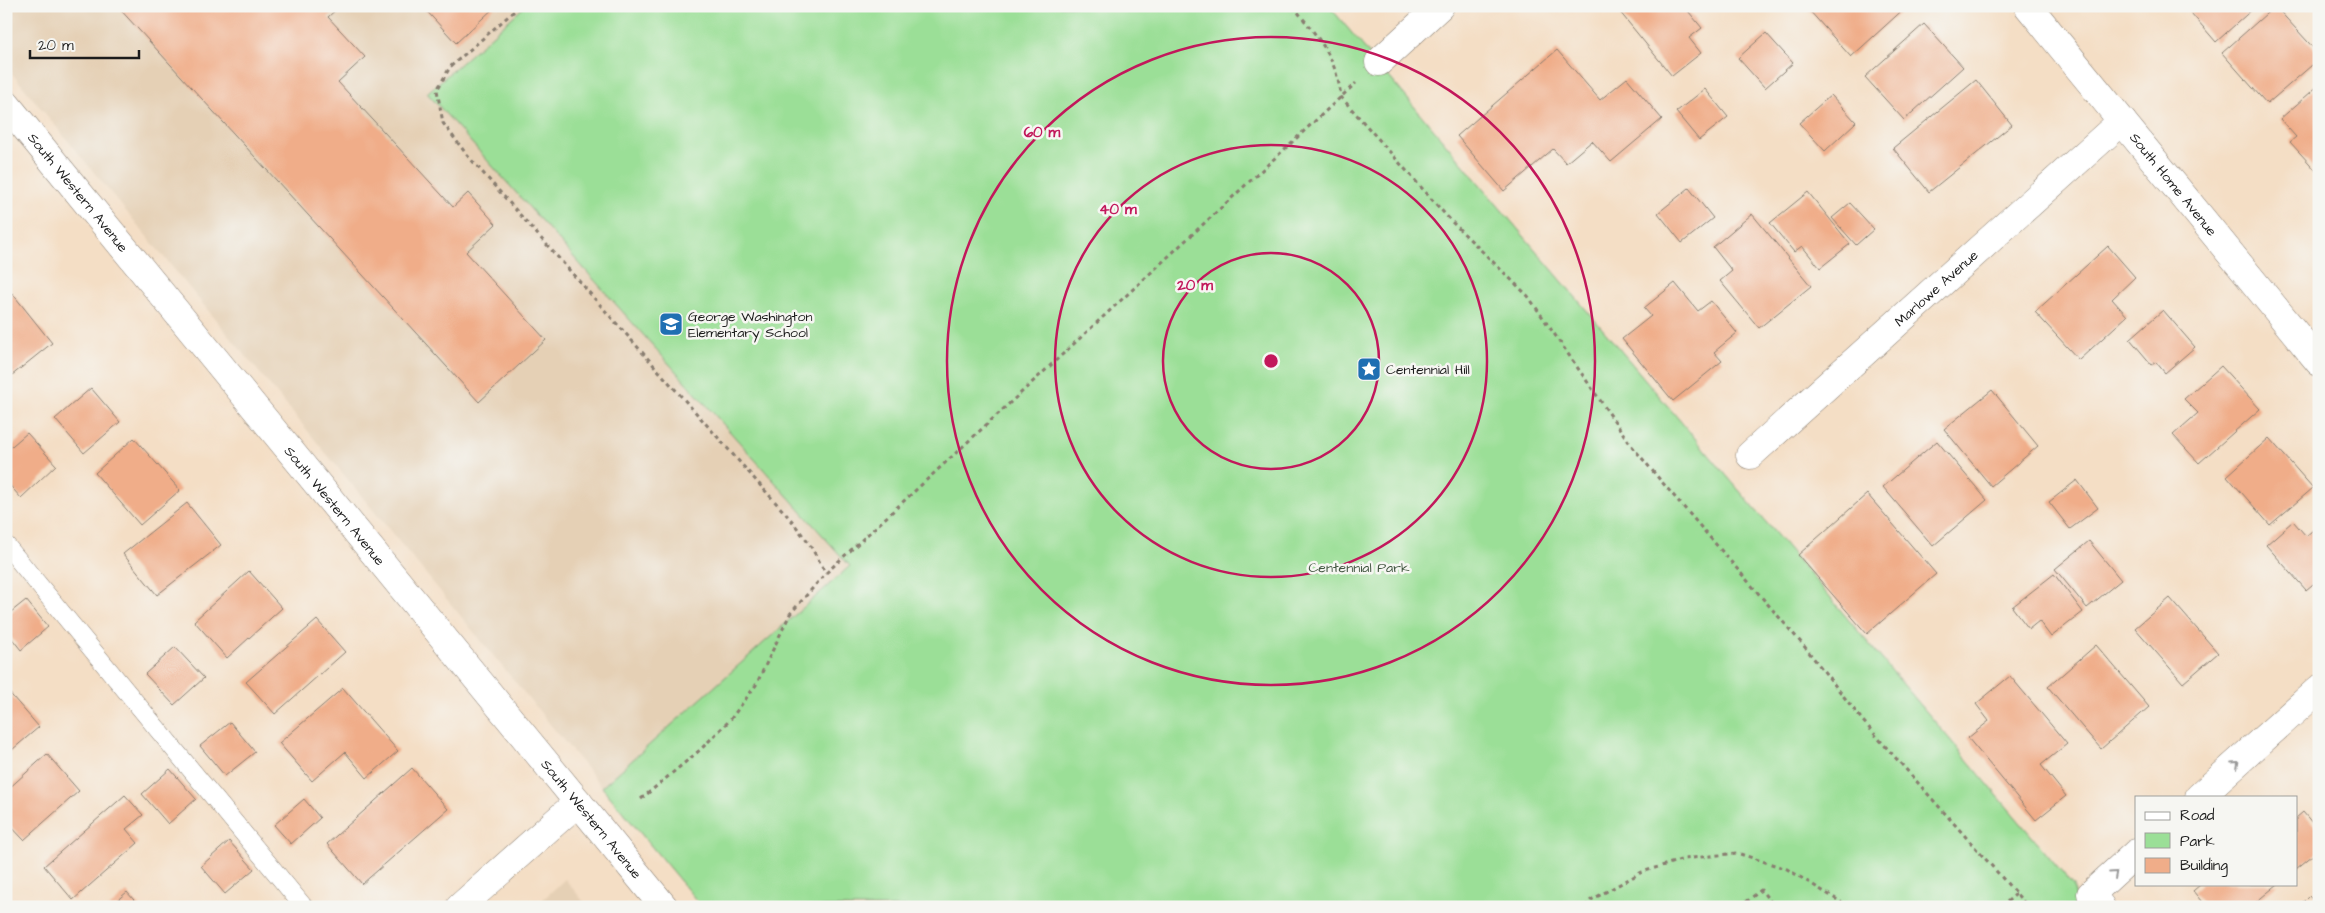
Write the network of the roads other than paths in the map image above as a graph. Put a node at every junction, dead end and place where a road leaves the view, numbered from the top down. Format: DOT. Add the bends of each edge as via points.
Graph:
graph roads {
  1 [pos="1440,6"];
  2 [pos="2028,6"];
  3 [pos="1378,62"];
  4 [pos="6,104"];
  5 [pos="2122,122"];
  6 [pos="2319,362"];
  7 [pos="1750,455"];
  8 [pos="6,545"];
  9 [pos="2319,689"];
  10 [pos="2200,796"];
  11 [pos="578,802"];
  12 [pos="2135,855"];
  13 [pos="2096,900"];
  14 [pos="304,907"];
  15 [pos="460,907"];
  16 [pos="664,907"];
  1 -- 3 [label="street"];
  2 -- 5 [label="street, South Home Avenue"];
  4 -- 11 [label="street, South Western Avenue"];
  5 -- 6 [label="street, South Home Avenue"];
  5 -- 7 [label="street, Marlowe Avenue"];
  8 -- 14 [label="lane"];
  10 -- 9 [label="street, one-way"];
  11 -- 15 [label="street"];
  11 -- 16 [label="street, South Western Avenue"];
  13 -- 12 [label="street, one-way"];
}
